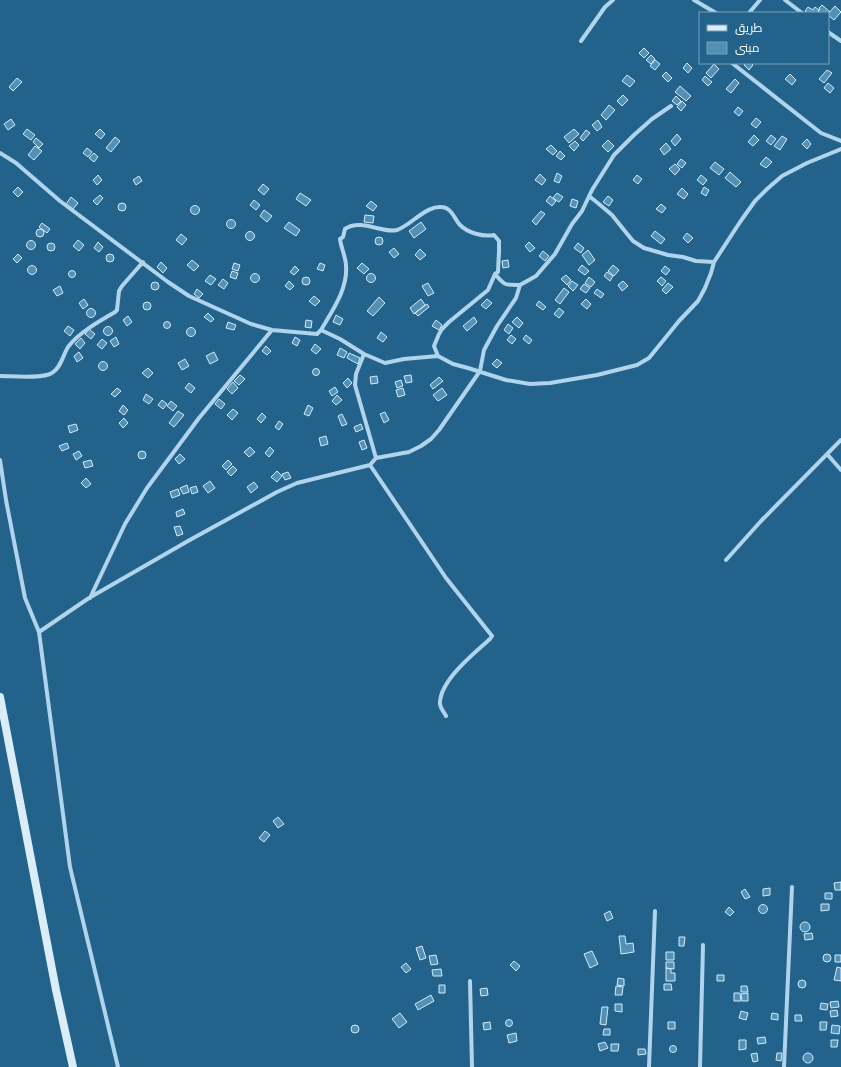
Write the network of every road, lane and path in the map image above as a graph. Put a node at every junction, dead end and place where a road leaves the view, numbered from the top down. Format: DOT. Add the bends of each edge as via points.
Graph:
graph roads {
  1 [pos="613,0"];
  2 [pos="694,0"];
  3 [pos="760,0"];
  4 [pos="785,0"];
  5 [pos="714,12"];
  6 [pos="750,12"];
  7 [pos="801,12"];
  8 [pos="829,33"];
  9 [pos="581,41"];
  10 [pos="841,41"];
  11 [pos="733,64"];
  12 [pos="671,106"];
  13 [pos="841,141"];
  14 [pos="841,149"];
  15 [pos="0,152"];
  16 [pos="589,196"];
  17 [pos="143,262"];
  18 [pos="714,262"];
  19 [pos="495,274"];
  20 [pos="520,285"];
  21 [pos="272,330"];
  22 [pos="321,330"];
  23 [pos="364,354"];
  24 [pos="438,356"];
  25 [pos="480,371"];
  26 [pos="0,376"];
  27 [pos="841,440"];
  28 [pos="827,454"];
  29 [pos="376,458"];
  30 [pos="0,460"];
  31 [pos="370,465"];
  32 [pos="841,470"];
  33 [pos="0,492"];
  34 [pos="6,500"];
  35 [pos="726,560"];
  36 [pos="89,598"];
  37 [pos="39,632"];
  38 [pos="0,697"];
  39 [pos="446,716"];
  40 [pos="792,887"];
  41 [pos="655,912"];
  42 [pos="703,945"];
  43 [pos="470,981"];
  44 [pos="72,1067"];
  45 [pos="118,1067"];
  46 [pos="472,1067"];
  47 [pos="649,1067"];
  48 [pos="700,1067"];
  49 [pos="784,1067"];
  1 -- 9 [label="street"];
  2 -- 5 [label="street"];
  3 -- 6 [label="street"];
  4 -- 7 [label="street"];
  8 -- 10 [label="street"];
  11 -- 13 [label="street" via="821,133"];
  12 -- 16 [label="street" via="652,119 614,155"];
  14 -- 18 [label="street" via="782,176 767,188 755,201"];
  15 -- 17 [label="street" via="60,201"];
  16 -- 18 [label="street" via="612,215 633,241 644,248 696,261"];
  16 -- 20 [label="street" via="556,254 536,276"];
  17 -- 21 [label="street" via="188,296 251,324"];
  17 -- 26 [label="street" via="122,286 117,310 73,341 53,373 48,376 32,377"];
  18 -- 25 [label="street" via="698,300 649,358 637,365 597,375 530,384 506,380"];
  19 -- 20 [label="street" via="506,285"];
  19 -- 22 [label="street" via="498,272 498,238 494,235 485,236 468,231 446,208 425,212 396,230 361,225 349,226 340,239 346,267 344,287"];
  19 -- 24 [label="street" via="488,290 442,329 434,346"];
  20 -- 25 [label="street" via="516,298 484,350"];
  21 -- 22 [label="street" via="317,334"];
  21 -- 36 [label="street" via="199,418 147,488 125,524"];
  22 -- 23 [label="street"];
  23 -- 24 [label="street" via="385,364 404,359"];
  23 -- 29 [label="street" via="356,374 355,385"];
  24 -- 25 [label="street" via="453,364"];
  25 -- 29 [label="street" via="431,439 409,452"];
  27 -- 28 [label="street"];
  28 -- 32 [label="street"];
  28 -- 35 [label="street"];
  29 -- 31 [label="street"];
  30 -- 34 [label="street"];
  31 -- 36 [label="street" via="297,483 277,492"];
  31 -- 39 [label="street" via="446,578 492,636 444,687 439,703"];
  33 -- 34 [label="street"];
  34 -- 37 [label="street" via="25,598"];
  36 -- 37 [label="street"];
  37 -- 45 [label="street" via="70,867"];
  38 -- 44 [label="street"];
  40 -- 49 [label="street"];
  41 -- 47 [label="street"];
  42 -- 48 [label="street"];
  43 -- 46 [label="street"];
}
